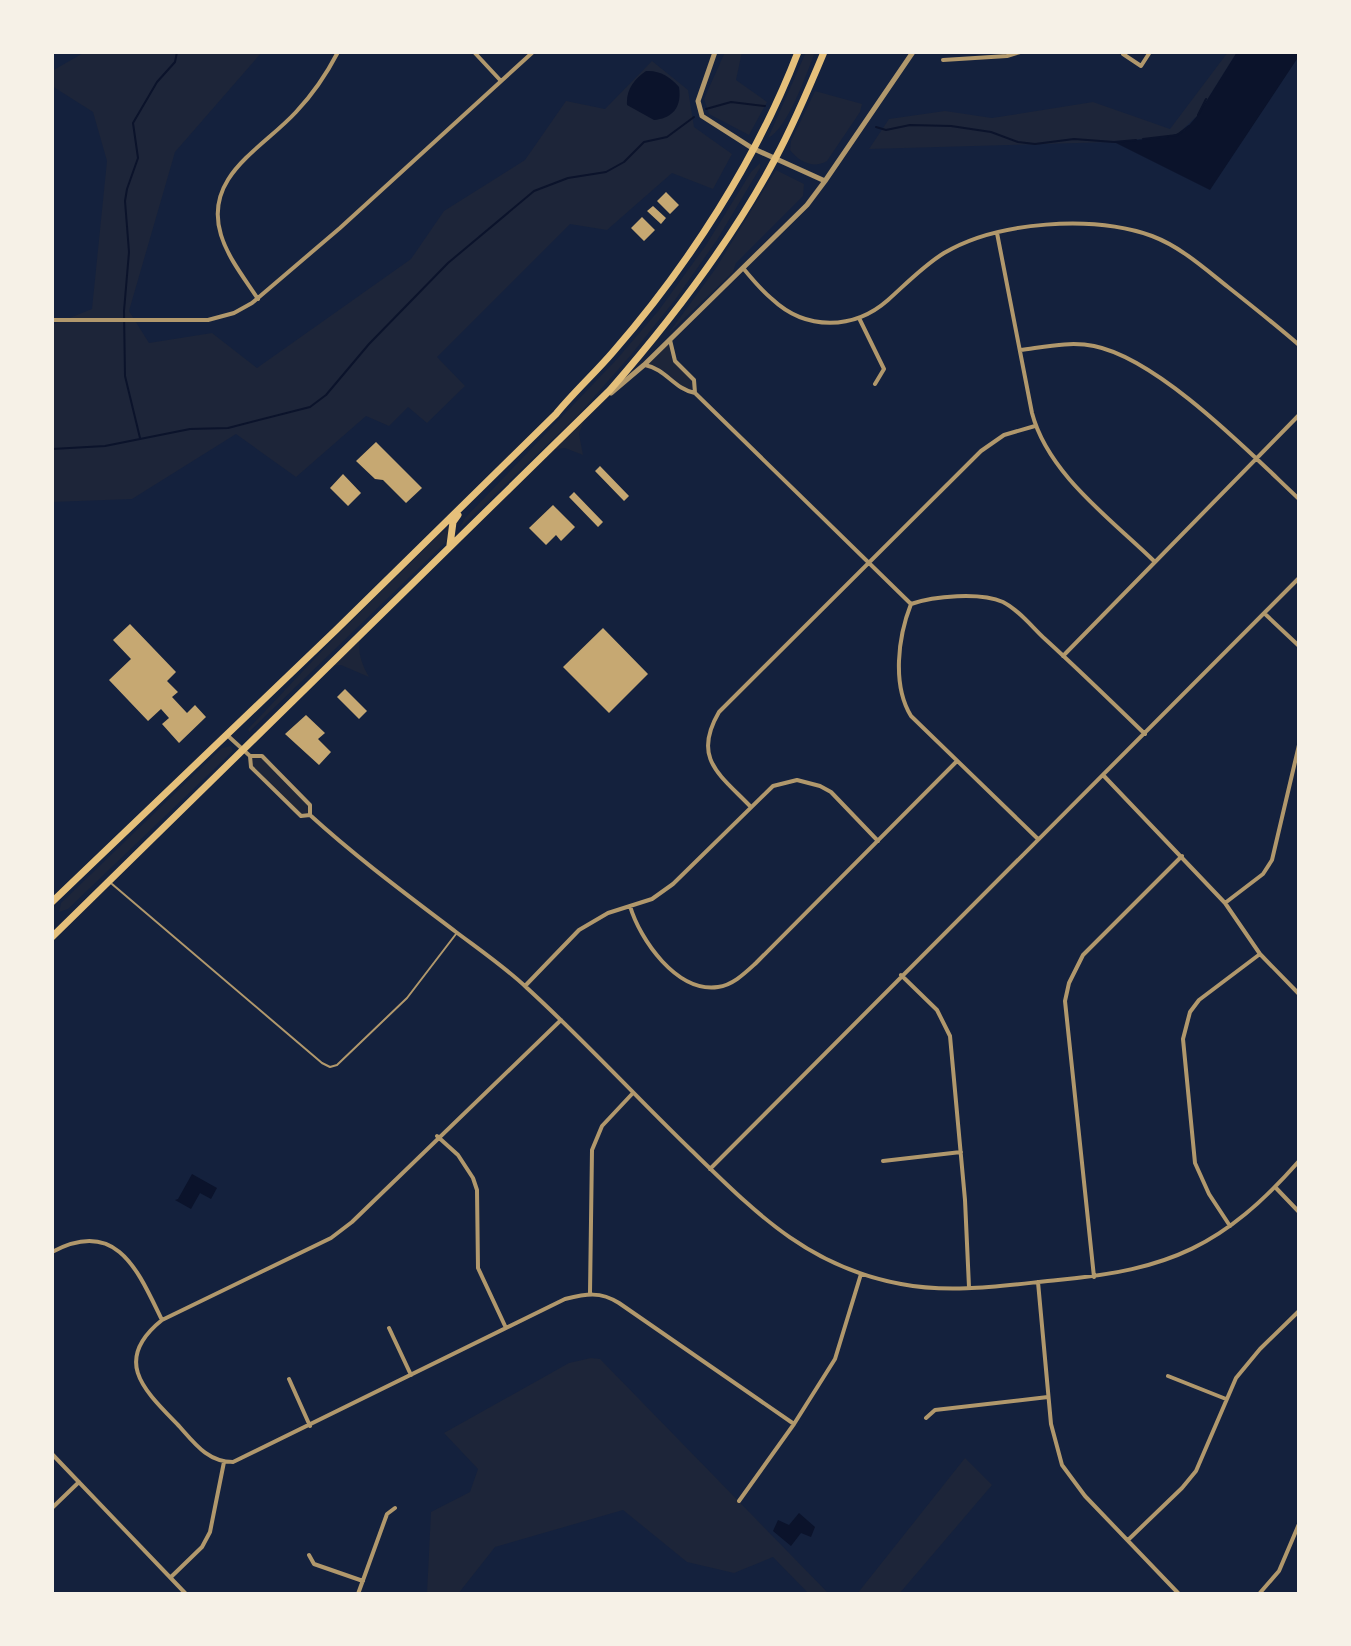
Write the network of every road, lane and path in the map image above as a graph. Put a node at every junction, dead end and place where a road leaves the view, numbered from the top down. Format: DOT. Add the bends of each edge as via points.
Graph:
graph roads {
  1 [pos="338,52"];
  2 [pos="474,52"];
  3 [pos="533,52"];
  4 [pos="715,52"];
  5 [pos="798,52"];
  6 [pos="824,52"];
  7 [pos="913,52"];
  8 [pos="1020,52"];
  9 [pos="1124,52"];
  10 [pos="1150,52"];
  11 [pos="1009,54"];
  12 [pos="943,60"];
  13 [pos="501,81"];
  14 [pos="752,148"];
  15 [pos="775,159"];
  16 [pos="825,181"];
  17 [pos="997,233"];
  18 [pos="742,268"];
  19 [pos="258,299"];
  20 [pos="52,320"];
  21 [pos="860,320"];
  22 [pos="670,339"];
  23 [pos="1299,345"];
  24 [pos="1020,350"];
  25 [pos="644,365"];
  26 [pos="875,384"];
  27 [pos="695,393"];
  28 [pos="591,409"];
  29 [pos="1299,415"];
  30 [pos="1035,426"];
  31 [pos="1257,460"];
  32 [pos="1299,499"];
  33 [pos="465,503"];
  34 [pos="450,545"];
  35 [pos="1155,562"];
  36 [pos="868,564"];
  37 [pos="1299,578"];
  38 [pos="911,604"];
  39 [pos="1264,613"];
  40 [pos="1299,646"];
  41 [pos="1063,656"];
  42 [pos="1145,734"];
  43 [pos="227,735"];
  44 [pos="1299,745"];
  45 [pos="243,749"];
  46 [pos="250,756"];
  47 [pos="957,761"];
  48 [pos="1103,775"];
  49 [pos="750,806"];
  50 [pos="310,815"];
  51 [pos="1038,839"];
  52 [pos="878,841"];
  53 [pos="1182,856"];
  54 [pos="109,881"];
  55 [pos="52,902"];
  56 [pos="1225,903"];
  57 [pos="630,906"];
  58 [pos="457,933"];
  59 [pos="52,937"];
  60 [pos="1260,954"];
  61 [pos="901,975"];
  62 [pos="525,986"];
  63 [pos="1298,991"];
  64 [pos="561,1020"];
  65 [pos="632,1094"];
  66 [pos="437,1136"];
  67 [pos="961,1152"];
  68 [pos="883,1161"];
  69 [pos="1299,1161"];
  70 [pos="710,1169"];
  71 [pos="1276,1188"];
  72 [pos="1299,1212"];
  73 [pos="1230,1226"];
  74 [pos="52,1252"];
  75 [pos="861,1274"];
  76 [pos="1094,1277"];
  77 [pos="1038,1282"];
  78 [pos="969,1287"];
  79 [pos="590,1293"];
  80 [pos="1299,1311"];
  81 [pos="162,1320"];
  82 [pos="389,1328"];
  83 [pos="506,1328"];
  84 [pos="411,1375"];
  85 [pos="1168,1376"];
  86 [pos="289,1379"];
  87 [pos="1048,1397"];
  88 [pos="1226,1399"];
  89 [pos="926,1418"];
  90 [pos="794,1424"];
  91 [pos="310,1426"];
  92 [pos="52,1454"];
  93 [pos="224,1462"];
  94 [pos="79,1482"];
  95 [pos="739,1501"];
  96 [pos="52,1508"];
  97 [pos="395,1508"];
  98 [pos="1299,1524"];
  99 [pos="1128,1540"];
  100 [pos="309,1555"];
  101 [pos="171,1577"];
  102 [pos="363,1581"];
  103 [pos="186,1594"];
  104 [pos="358,1594"];
  105 [pos="1179,1594"];
  106 [pos="1259,1594"];
  1 -- 19 [label="street" via="319,87 223,184 218,205 222,238"];
  2 -- 13 [label="street"];
  3 -- 13 [label="street"];
  4 -- 14 [label="street" via="700,95 700,112"];
  5 -- 14 [label="highway"];
  6 -- 15 [label="highway"];
  7 -- 16 [label="street"];
  8 -- 11 [label="street"];
  9 -- 10 [label="street" via="1141,66"];
  11 -- 12 [label="street"];
  13 -- 19 [label="street"];
  14 -- 15 [label="street"];
  14 -- 33 [label="highway" via="664,290 611,355"];
  15 -- 16 [label="street"];
  15 -- 28 [label="highway" via="696,283"];
  16 -- 18 [label="street"];
  17 -- 21 [label="street" via="944,254"];
  17 -- 23 [label="street" via="1082,225 1153,237 1188,255"];
  17 -- 24 [label="street"];
  18 -- 21 [label="street" via="773,300 800,317 828,323"];
  18 -- 22 [label="street"];
  19 -- 20 [label="street" via="208,320"];
  21 -- 26 [label="street" via="884,369"];
  22 -- 25 [label="street"];
  22 -- 27 [label="street" via="675,361 694,380"];
  24 -- 30 [label="street"];
  24 -- 31 [label="street" via="1090,345 1133,359"];
  25 -- 27 [label="street" via="656,367 683,391"];
  25 -- 28 [label="street"];
  27 -- 36 [label="street"];
  28 -- 34 [label="highway"];
  29 -- 31 [label="street"];
  30 -- 35 [label="street" via="1064,474"];
  30 -- 36 [label="street" via="991,442"];
  31 -- 32 [label="street"];
  31 -- 35 [label="street"];
  33 -- 34 [label="highway" via="453,522"];
  33 -- 43 [label="highway"];
  34 -- 45 [label="highway"];
  35 -- 41 [label="street"];
  36 -- 38 [label="street"];
  36 -- 49 [label="street" via="710,727 707,742 713,768"];
  37 -- 39 [label="street"];
  38 -- 41 [label="street" via="946,598 1000,601"];
  38 -- 47 [label="street" via="901,648 902,695 911,716"];
  39 -- 40 [label="street"];
  39 -- 42 [label="street"];
  41 -- 42 [label="street"];
  42 -- 48 [label="street"];
  43 -- 45 [label="street"];
  43 -- 55 [label="highway"];
  44 -- 56 [label="street" via="1272,860 1263,874"];
  45 -- 46 [label="street"];
  45 -- 54 [label="highway"];
  46 -- 50 [label="street" via="251,767 301,816"];
  46 -- 50 [label="street" via="262,756 310,805"];
  47 -- 51 [label="street"];
  47 -- 52 [label="street"];
  48 -- 51 [label="street"];
  48 -- 53 [label="street"];
  49 -- 52 [label="street" via="773,786 809,781 831,792"];
  49 -- 57 [label="street" via="673,884"];
  50 -- 58 [label="street"];
  51 -- 61 [label="street"];
  52 -- 57 [label="street" via="749,969 719,987 694,984 661,959 636,926"];
  53 -- 56 [label="street"];
  53 -- 76 [label="street" via="1083,955 1065,1001"];
  54 -- 58 [label="lane" via="330,1067 407,998"];
  54 -- 59 [label="highway"];
  56 -- 60 [label="street"];
  57 -- 62 [label="street" via="579,930"];
  58 -- 62 [label="street"];
  60 -- 63 [label="street"];
  60 -- 73 [label="street" via="1199,1000 1183,1039 1195,1163"];
  61 -- 67 [label="street" via="937,1010 950,1036"];
  61 -- 70 [label="street"];
  62 -- 64 [label="street"];
  64 -- 65 [label="street"];
  64 -- 66 [label="street"];
  65 -- 70 [label="street"];
  65 -- 79 [label="street" via="602,1126 592,1150"];
  66 -- 81 [label="street" via="331,1238"];
  66 -- 83 [label="street" via="473,1178 478,1268"];
  67 -- 68 [label="street"];
  67 -- 78 [label="street"];
  69 -- 71 [label="street"];
  70 -- 75 [label="street" via="782,1233"];
  71 -- 72 [label="street"];
  71 -- 73 [label="street"];
  73 -- 76 [label="street" via="1160,1263"];
  74 -- 81 [label="street" via="88,1241 114,1246 134,1267"];
  75 -- 78 [label="street" via="920,1287"];
  75 -- 90 [label="street" via="835,1359"];
  76 -- 77 [label="street"];
  77 -- 78 [label="street"];
  77 -- 87 [label="street"];
  79 -- 83 [label="street" via="565,1299"];
  79 -- 90 [label="street" via="619,1303"];
  80 -- 88 [label="street" via="1246,1364"];
  81 -- 93 [label="street" via="149,1331 137,1359 144,1389 203,1453"];
  82 -- 84 [label="street"];
  83 -- 84 [label="street"];
  84 -- 91 [label="street"];
  85 -- 88 [label="street"];
  86 -- 91 [label="street"];
  87 -- 89 [label="street" via="946,1408"];
  87 -- 99 [label="street" via="1062,1465"];
  88 -- 99 [label="street" via="1196,1471"];
  90 -- 95 [label="street"];
  91 -- 93 [label="street" via="243,1459"];
  92 -- 94 [label="street"];
  93 -- 101 [label="street" via="210,1532"];
  94 -- 96 [label="street"];
  94 -- 101 [label="street"];
  97 -- 102 [label="street" via="387,1514"];
  98 -- 106 [label="street" via="1279,1571"];
  99 -- 105 [label="street"];
  100 -- 102 [label="street" via="314,1564"];
  101 -- 103 [label="street"];
  102 -- 104 [label="street"];
}
